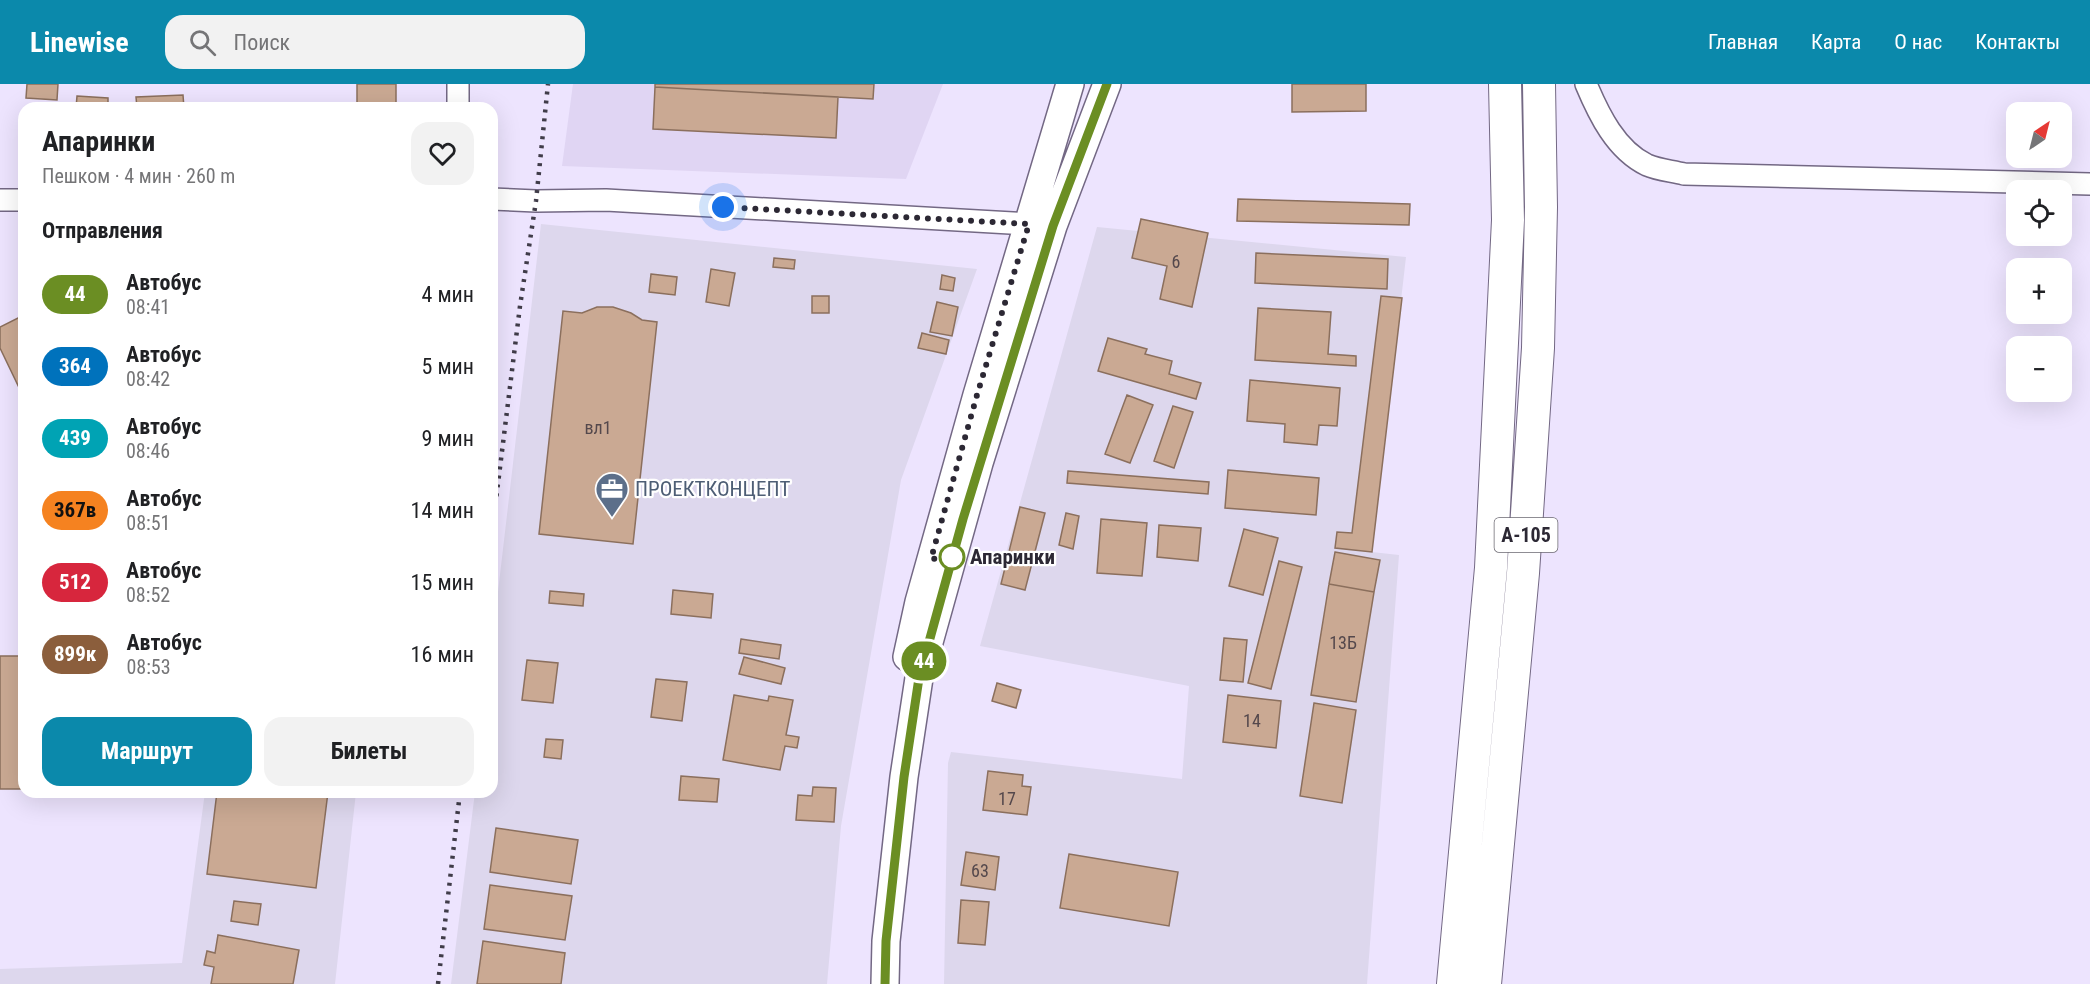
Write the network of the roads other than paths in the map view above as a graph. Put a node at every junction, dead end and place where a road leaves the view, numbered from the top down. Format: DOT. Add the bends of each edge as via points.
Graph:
graph roads {
  1 [pos="458,84"];
  2 [pos="1070,84"];
  3 [pos="1107,84"];
  4 [pos="1505,84"];
  5 [pos="1539,84"];
  6 [pos="1586,84"];
  7 [pos="458,102"];
  8 [pos="2090,184"];
  9 [pos="498,199"];
  10 [pos="0,200"];
  11 [pos="18,200"];
  12 [pos="1029,224"];
  13 [pos="873,984"];
  14 [pos="885,984"];
  15 [pos="1453,984"];
  16 [pos="1485,984"];
  1 -- 7 [label="street"];
  2 -- 12 [label="main road"];
  3 -- 14 [label="main road" via="1053,226 955,546 919,678 904,777"];
  4 -- 15 [label="highway, А-105" via="1508,220 1491,568"];
  5 -- 16 [label="highway, А-105" via="1538,348 1523,573"];
  6 -- 8 [label="street" via="1600,117 1623,147 1648,165 1684,174"];
  9 -- 12 [label="street" via="606,200"];
  10 -- 11 [label="street"];
  12 -- 13 [label="main road" via="919,602 898,699"];
}
